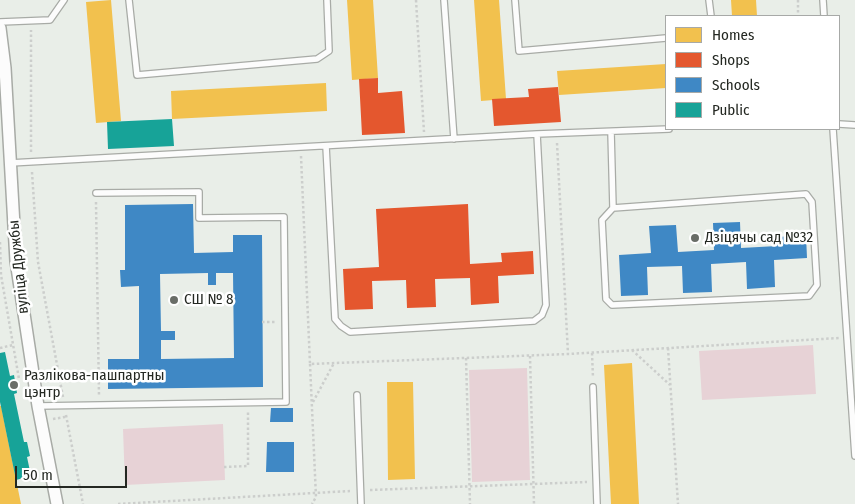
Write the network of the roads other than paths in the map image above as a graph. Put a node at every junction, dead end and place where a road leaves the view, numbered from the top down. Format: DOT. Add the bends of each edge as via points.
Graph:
graph roads {
  1 [pos="64,0"];
  2 [pos="129,0"];
  3 [pos="327,0"];
  4 [pos="444,0"];
  5 [pos="515,0"];
  6 [pos="710,0"];
  7 [pos="823,0"];
  8 [pos="711,15"];
  9 [pos="824,15"];
  10 [pos="0,22"];
  11 [pos="0,28"];
  12 [pos="665,38"];
  13 [pos="3,69"];
  14 [pos="840,124"];
  15 [pos="855,126"];
  16 [pos="665,129"];
  17 [pos="833,130"];
  18 [pos="611,132"];
  19 [pos="537,134"];
  20 [pos="454,139"];
  21 [pos="326,146"];
  22 [pos="10,163"];
  23 [pos="96,193"];
  24 [pos="613,208"];
  25 [pos="593,386"];
  26 [pos="357,395"];
  27 [pos="38,406"];
  28 [pos="855,456"];
  29 [pos="57,504"];
  30 [pos="361,504"];
  31 [pos="597,504"];
  1 -- 10 [label="lane" via="50,20"];
  2 -- 3 [label="lane" via="137,75 317,59 329,51"];
  4 -- 20 [label="lane"];
  5 -- 12 [label="lane" via="519,51"];
  6 -- 8 [label="lane"];
  7 -- 9 [label="lane"];
  11 -- 13 [label="street, вуліца Дружбы"];
  13 -- 22 [label="street, вуліца Дружбы"];
  14 -- 15 [label="lane"];
  16 -- 18 [label="lane"];
  17 -- 28 [label="lane"];
  18 -- 19 [label="lane"];
  18 -- 24 [label="lane"];
  19 -- 20 [label="lane"];
  19 -- 21 [label="lane" via="546,305 542,316 534,321 350,332 335,319"];
  20 -- 21 [label="lane"];
  21 -- 22 [label="lane"];
  22 -- 27 [label="street, вуліца Дружбы" via="16,260"];
  23 -- 27 [label="lane" via="199,192 199,218 284,217 286,402"];
  24 -- 24 [label="lane" via="602,220 606,299 612,305 810,296 818,285 812,202 806,194"];
  25 -- 31 [label="lane"];
  26 -- 30 [label="lane"];
  27 -- 29 [label="street, вуліца Дружбы"];
}
